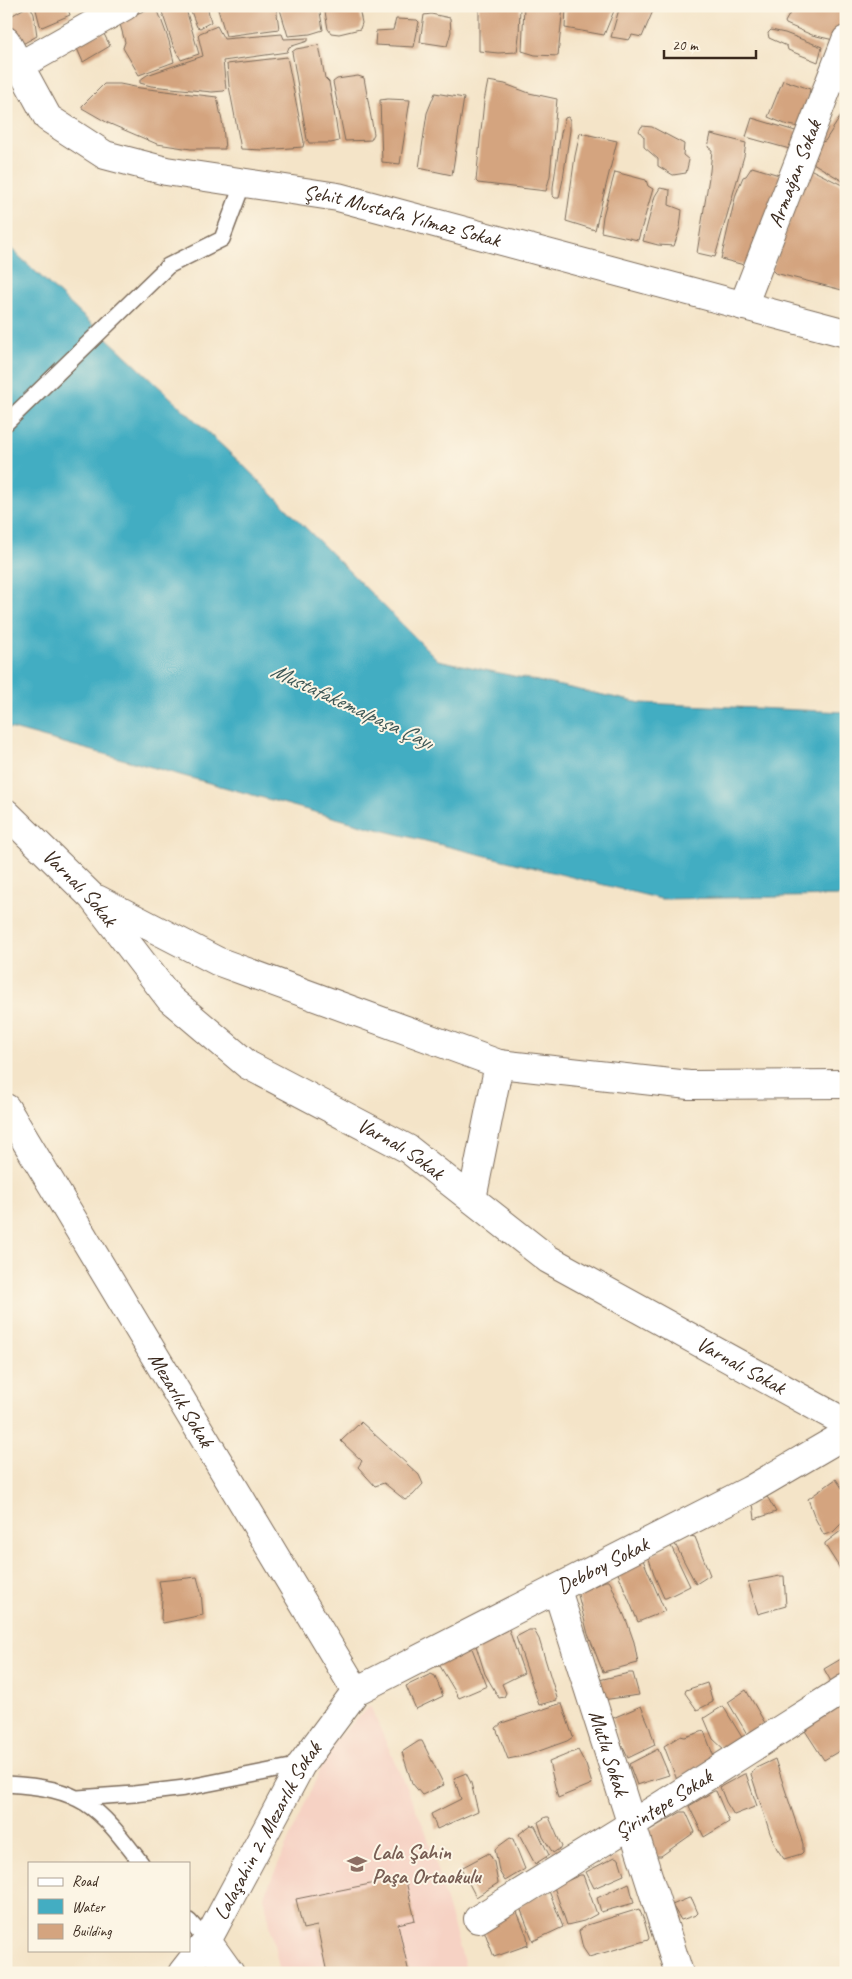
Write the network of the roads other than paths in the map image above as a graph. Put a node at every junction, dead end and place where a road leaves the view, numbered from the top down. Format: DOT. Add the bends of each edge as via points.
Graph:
graph roads {
  1 [pos="125,6"];
  2 [pos="846,40"];
  3 [pos="6,41"];
  4 [pos="19,66"];
  5 [pos="243,182"];
  6 [pos="743,306"];
  7 [pos="846,333"];
  8 [pos="6,423"];
  9 [pos="6,813"];
  10 [pos="92,896"];
  11 [pos="499,1064"];
  12 [pos="846,1084"];
  13 [pos="6,1108"];
  14 [pos="472,1199"];
  15 [pos="846,1422"];
  16 [pos="846,1434"];
  17 [pos="557,1590"];
  18 [pos="846,1688"];
  19 [pos="356,1691"];
  20 [pos="300,1766"];
  21 [pos="6,1784"];
  22 [pos="78,1798"];
  23 [pos="632,1824"];
  24 [pos="141,1862"];
  25 [pos="478,1919"];
  26 [pos="190,1922"];
  27 [pos="207,1941"];
  28 [pos="182,1973"];
  29 [pos="230,1973"];
  30 [pos="679,1973"];
  1 -- 4 [label="street"];
  2 -- 6 [label="street, Armağan Sokak"];
  3 -- 4 [label="street, Şehit Mustafa Yılmaz Sokak"];
  4 -- 5 [label="street, Şehit Mustafa Yılmaz Sokak" via="48,118 105,155 166,171"];
  5 -- 6 [label="street, Şehit Mustafa Yılmaz Sokak" via="338,197"];
  5 -- 8 [label="lane" via="222,239 168,266"];
  6 -- 7 [label="street, Şehit Mustafa Yılmaz Sokak"];
  9 -- 10 [label="street, Varnalı Sokak"];
  10 -- 11 [label="street" via="217,961"];
  10 -- 14 [label="street, Varnalı Sokak" via="170,999 248,1065 408,1149"];
  11 -- 12 [label="street" via="689,1085"];
  11 -- 14 [label="street"];
  13 -- 19 [label="street, Mezarlık Sokak"];
  14 -- 15 [label="street, Varnalı Sokak" via="548,1259"];
  16 -- 17 [label="street, Debboy Sokak" via="750,1490"];
  17 -- 19 [label="street, Debboy Sokak"];
  17 -- 23 [label="street, Mutlu Sokak"];
  18 -- 23 [label="street, Şirintepe Sokak"];
  19 -- 20 [label="street, Lalaşahin 2. Mezarlık Sokak"];
  20 -- 22 [label="lane" via="185,1788"];
  20 -- 27 [label="street, Lalaşahin 2. Mezarlık Sokak"];
  21 -- 22 [label="lane" via="56,1789"];
  22 -- 24 [label="lane" via="111,1824"];
  23 -- 25 [label="street, Şirintepe Sokak"];
  23 -- 30 [label="street, Mutlu Sokak"];
  26 -- 27 [label="lane"];
  27 -- 28 [label="street"];
  27 -- 29 [label="street, Lalaşahin 2. Mezarlık Sokak"];
}
